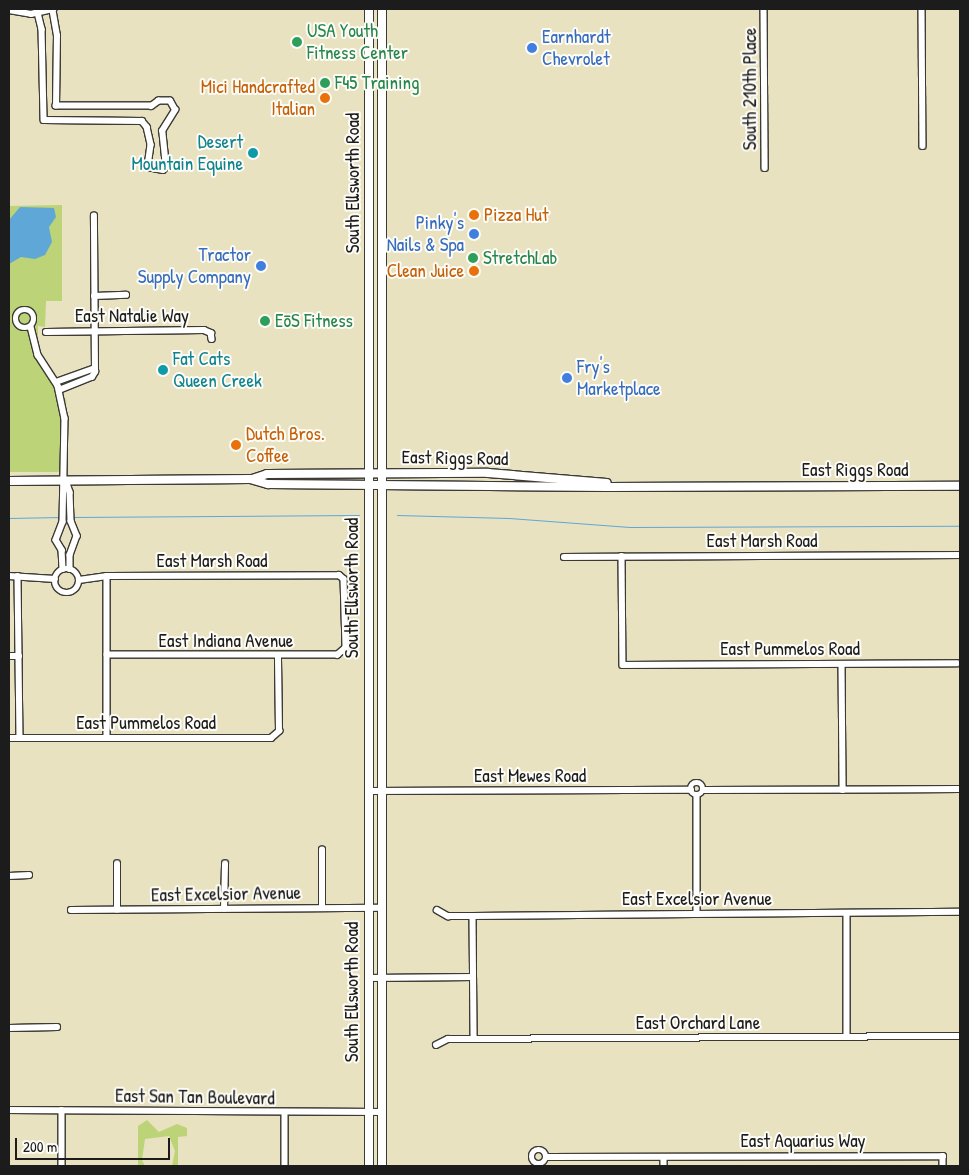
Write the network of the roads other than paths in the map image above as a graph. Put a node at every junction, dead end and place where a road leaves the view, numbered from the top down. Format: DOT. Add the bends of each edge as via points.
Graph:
graph roads {
  1 [pos="52,9"];
  2 [pos="369,9"];
  3 [pos="382,9"];
  4 [pos="764,9"];
  5 [pos="922,9"];
  6 [pos="9,10"];
  7 [pos="37,11"];
  8 [pos="382,35"];
  9 [pos="369,36"];
  10 [pos="923,146"];
  11 [pos="765,168"];
  12 [pos="369,170"];
  13 [pos="382,170"];
  14 [pos="94,216"];
  15 [pos="126,295"];
  16 [pos="94,296"];
  17 [pos="31,327"];
  18 [pos="94,331"];
  19 [pos="46,332"];
  20 [pos="212,339"];
  21 [pos="94,368"];
  22 [pos="77,374"];
  23 [pos="56,382"];
  24 [pos="80,382"];
  25 [pos="59,390"];
  26 [pos="368,474"];
  27 [pos="384,474"];
  28 [pos="250,479"];
  29 [pos="66,480"];
  30 [pos="9,481"];
  31 [pos="383,484"];
  32 [pos="368,485"];
  33 [pos="960,486"];
  34 [pos="660,487"];
  35 [pos="960,555"];
  36 [pos="622,556"];
  37 [pos="564,557"];
  38 [pos="63,569"];
  39 [pos="70,569"];
  40 [pos="9,576"];
  41 [pos="18,576"];
  42 [pos="106,576"];
  43 [pos="55,580"];
  44 [pos="79,580"];
  45 [pos="344,652"];
  46 [pos="107,655"];
  47 [pos="9,656"];
  48 [pos="19,656"];
  49 [pos="278,656"];
  50 [pos="957,663"];
  51 [pos="842,664"];
  52 [pos="9,738"];
  53 [pos="20,738"];
  54 [pos="107,738"];
  55 [pos="960,789"];
  56 [pos="691,790"];
  57 [pos="703,790"];
  58 [pos="843,790"];
  59 [pos="369,791"];
  60 [pos="382,791"];
  61 [pos="697,796"];
  62 [pos="322,850"];
  63 [pos="118,864"];
  64 [pos="225,864"];
  65 [pos="29,875"];
  66 [pos="9,876"];
  67 [pos="322,908"];
  68 [pos="369,908"];
  69 [pos="382,908"];
  70 [pos="224,909"];
  71 [pos="71,910"];
  72 [pos="117,910"];
  73 [pos="437,910"];
  74 [pos="960,912"];
  75 [pos="846,913"];
  76 [pos="697,914"];
  77 [pos="473,916"];
  78 [pos="369,978"];
  79 [pos="382,978"];
  80 [pos="473,978"];
  81 [pos="57,1027"];
  82 [pos="9,1028"];
  83 [pos="960,1036"];
  84 [pos="847,1037"];
  85 [pos="474,1039"];
  86 [pos="436,1045"];
  87 [pos="9,1110"];
  88 [pos="62,1110"];
  89 [pos="382,1112"];
  90 [pos="285,1113"];
  91 [pos="369,1113"];
  92 [pos="546,1157"];
  93 [pos="664,1157"];
  94 [pos="62,1166"];
  95 [pos="285,1166"];
  96 [pos="369,1166"];
  97 [pos="382,1166"];
  98 [pos="664,1166"];
  99 [pos="943,1166"];
  1 -- 7 [label="street"];
  1 -- 7 [label="street" via="57,36 56,106 152,106 159,101 170,101 175,110 161,137 166,162 163,170 148,167 151,145 147,127 142,121 44,120 42,29"];
  2 -- 9 [label="main road, South Ellsworth Road"];
  3 -- 8 [label="main road, South Ellsworth Road"];
  4 -- 11 [label="street, South 210th Place"];
  5 -- 10 [label="street"];
  6 -- 7 [label="street"];
  8 -- 9 [label="main road"];
  8 -- 13 [label="main road, South Ellsworth Road"];
  9 -- 12 [label="main road, South Ellsworth Road"];
  12 -- 13 [label="main road"];
  12 -- 26 [label="main road, South Ellsworth Road"];
  13 -- 27 [label="main road, South Ellsworth Road"];
  14 -- 16 [label="street"];
  15 -- 16 [label="street"];
  16 -- 18 [label="street"];
  17 -- 23 [label="street" via="38,355"];
  18 -- 19 [label="street, East Natalie Way"];
  18 -- 20 [label="street, East Natalie Way" via="204,330 211,333"];
  18 -- 21 [label="street"];
  21 -- 22 [label="street"];
  21 -- 24 [label="street" via="92,377"];
  22 -- 23 [label="street"];
  22 -- 24 [label="street"];
  23 -- 25 [label="street"];
  24 -- 25 [label="street"];
  25 -- 29 [label="street" via="65,418"];
  26 -- 27 [label="main road, East Riggs Road"];
  26 -- 28 [label="main road, East Riggs Road" via="267,474"];
  26 -- 32 [label="main road, South Ellsworth Road"];
  27 -- 31 [label="main road, South Ellsworth Road"];
  27 -- 34 [label="main road, East Riggs Road" via="488,473"];
  28 -- 29 [label="main road, East Riggs Road"];
  28 -- 32 [label="main road, East Riggs Road" via="268,484"];
  29 -- 30 [label="main road, East Riggs Road"];
  29 -- 38 [label="street" via="63,522 56,540 62,550"];
  29 -- 39 [label="street" via="70,492 71,521 77,536 70,555"];
  31 -- 32 [label="main road, East Riggs Road"];
  31 -- 34 [label="main road, East Riggs Road"];
  31 -- 60 [label="main road, South Ellsworth Road"];
  32 -- 59 [label="main road, South Ellsworth Road"];
  33 -- 34 [label="main road, East Riggs Road"];
  35 -- 36 [label="street, East Marsh Road"];
  36 -- 37 [label="street, East Marsh Road"];
  36 -- 51 [label="street, East Pummelos Road" via="623,666"];
  38 -- 39 [label="street"];
  38 -- 43 [label="street"];
  39 -- 44 [label="street"];
  40 -- 41 [label="street, East Marsh Road"];
  41 -- 43 [label="street, East Marsh Road"];
  41 -- 48 [label="street"];
  42 -- 44 [label="street, East Marsh Road"];
  42 -- 45 [label="street, East Marsh Road" via="339,575 344,578"];
  42 -- 46 [label="street"];
  43 -- 44 [label="street, East Marsh Road" via="59,590 66,592 74,590"];
  45 -- 49 [label="street, East Indiana Avenue" via="330,656"];
  46 -- 49 [label="street, East Indiana Avenue"];
  46 -- 54 [label="street"];
  47 -- 48 [label="street"];
  48 -- 53 [label="street"];
  49 -- 54 [label="street, East Pummelos Road" via="279,731 271,738"];
  50 -- 51 [label="street, East Pummelos Road"];
  51 -- 58 [label="street"];
  52 -- 53 [label="street, East Pummelos Road"];
  53 -- 54 [label="street, East Pummelos Road"];
  55 -- 58 [label="street, East Mewes Road"];
  56 -- 57 [label="street, East Mewes Road" via="697,783"];
  56 -- 60 [label="street, East Mewes Road"];
  56 -- 61 [label="street"];
  57 -- 58 [label="street, East Mewes Road"];
  57 -- 61 [label="street"];
  59 -- 60 [label="street, East Mewes Road"];
  59 -- 68 [label="main road, South Ellsworth Road"];
  60 -- 69 [label="main road, South Ellsworth Road"];
  61 -- 76 [label="street"];
  62 -- 67 [label="street"];
  63 -- 72 [label="street"];
  64 -- 70 [label="street"];
  65 -- 66 [label="street"];
  67 -- 68 [label="street, East Excelsior Avenue"];
  67 -- 70 [label="street, East Excelsior Avenue"];
  68 -- 69 [label="street, East Excelsior Avenue"];
  68 -- 78 [label="main road, South Ellsworth Road"];
  69 -- 79 [label="main road, South Ellsworth Road"];
  70 -- 72 [label="street, East Excelsior Avenue"];
  71 -- 72 [label="street, East Excelsior Avenue"];
  73 -- 77 [label="street, East Excelsior Avenue" via="448,916"];
  74 -- 75 [label="street, East Excelsior Avenue"];
  75 -- 76 [label="street, East Excelsior Avenue"];
  75 -- 84 [label="street"];
  76 -- 77 [label="street, East Excelsior Avenue"];
  77 -- 80 [label="street"];
  78 -- 79 [label="street"];
  78 -- 91 [label="main road, South Ellsworth Road"];
  79 -- 80 [label="street"];
  79 -- 89 [label="main road, South Ellsworth Road"];
  80 -- 85 [label="street"];
  81 -- 82 [label="street"];
  83 -- 84 [label="street, East Orchard Lane"];
  84 -- 85 [label="street, East Orchard Lane"];
  85 -- 86 [label="street, East Orchard Lane" via="448,1039"];
  87 -- 88 [label="street, East San Tan Boulevard"];
  88 -- 90 [label="street, East San Tan Boulevard"];
  88 -- 94 [label="street"];
  89 -- 91 [label="street, East San Tan Boulevard"];
  89 -- 97 [label="main road, South Ellsworth Road"];
  90 -- 91 [label="street, East San Tan Boulevard"];
  90 -- 95 [label="street"];
  91 -- 96 [label="main road, South Ellsworth Road"];
  92 -- 93 [label="street, East Aquarius Way"];
  93 -- 98 [label="street"];
  93 -- 99 [label="street, East Aquarius Way" via="943,1156"];
}
